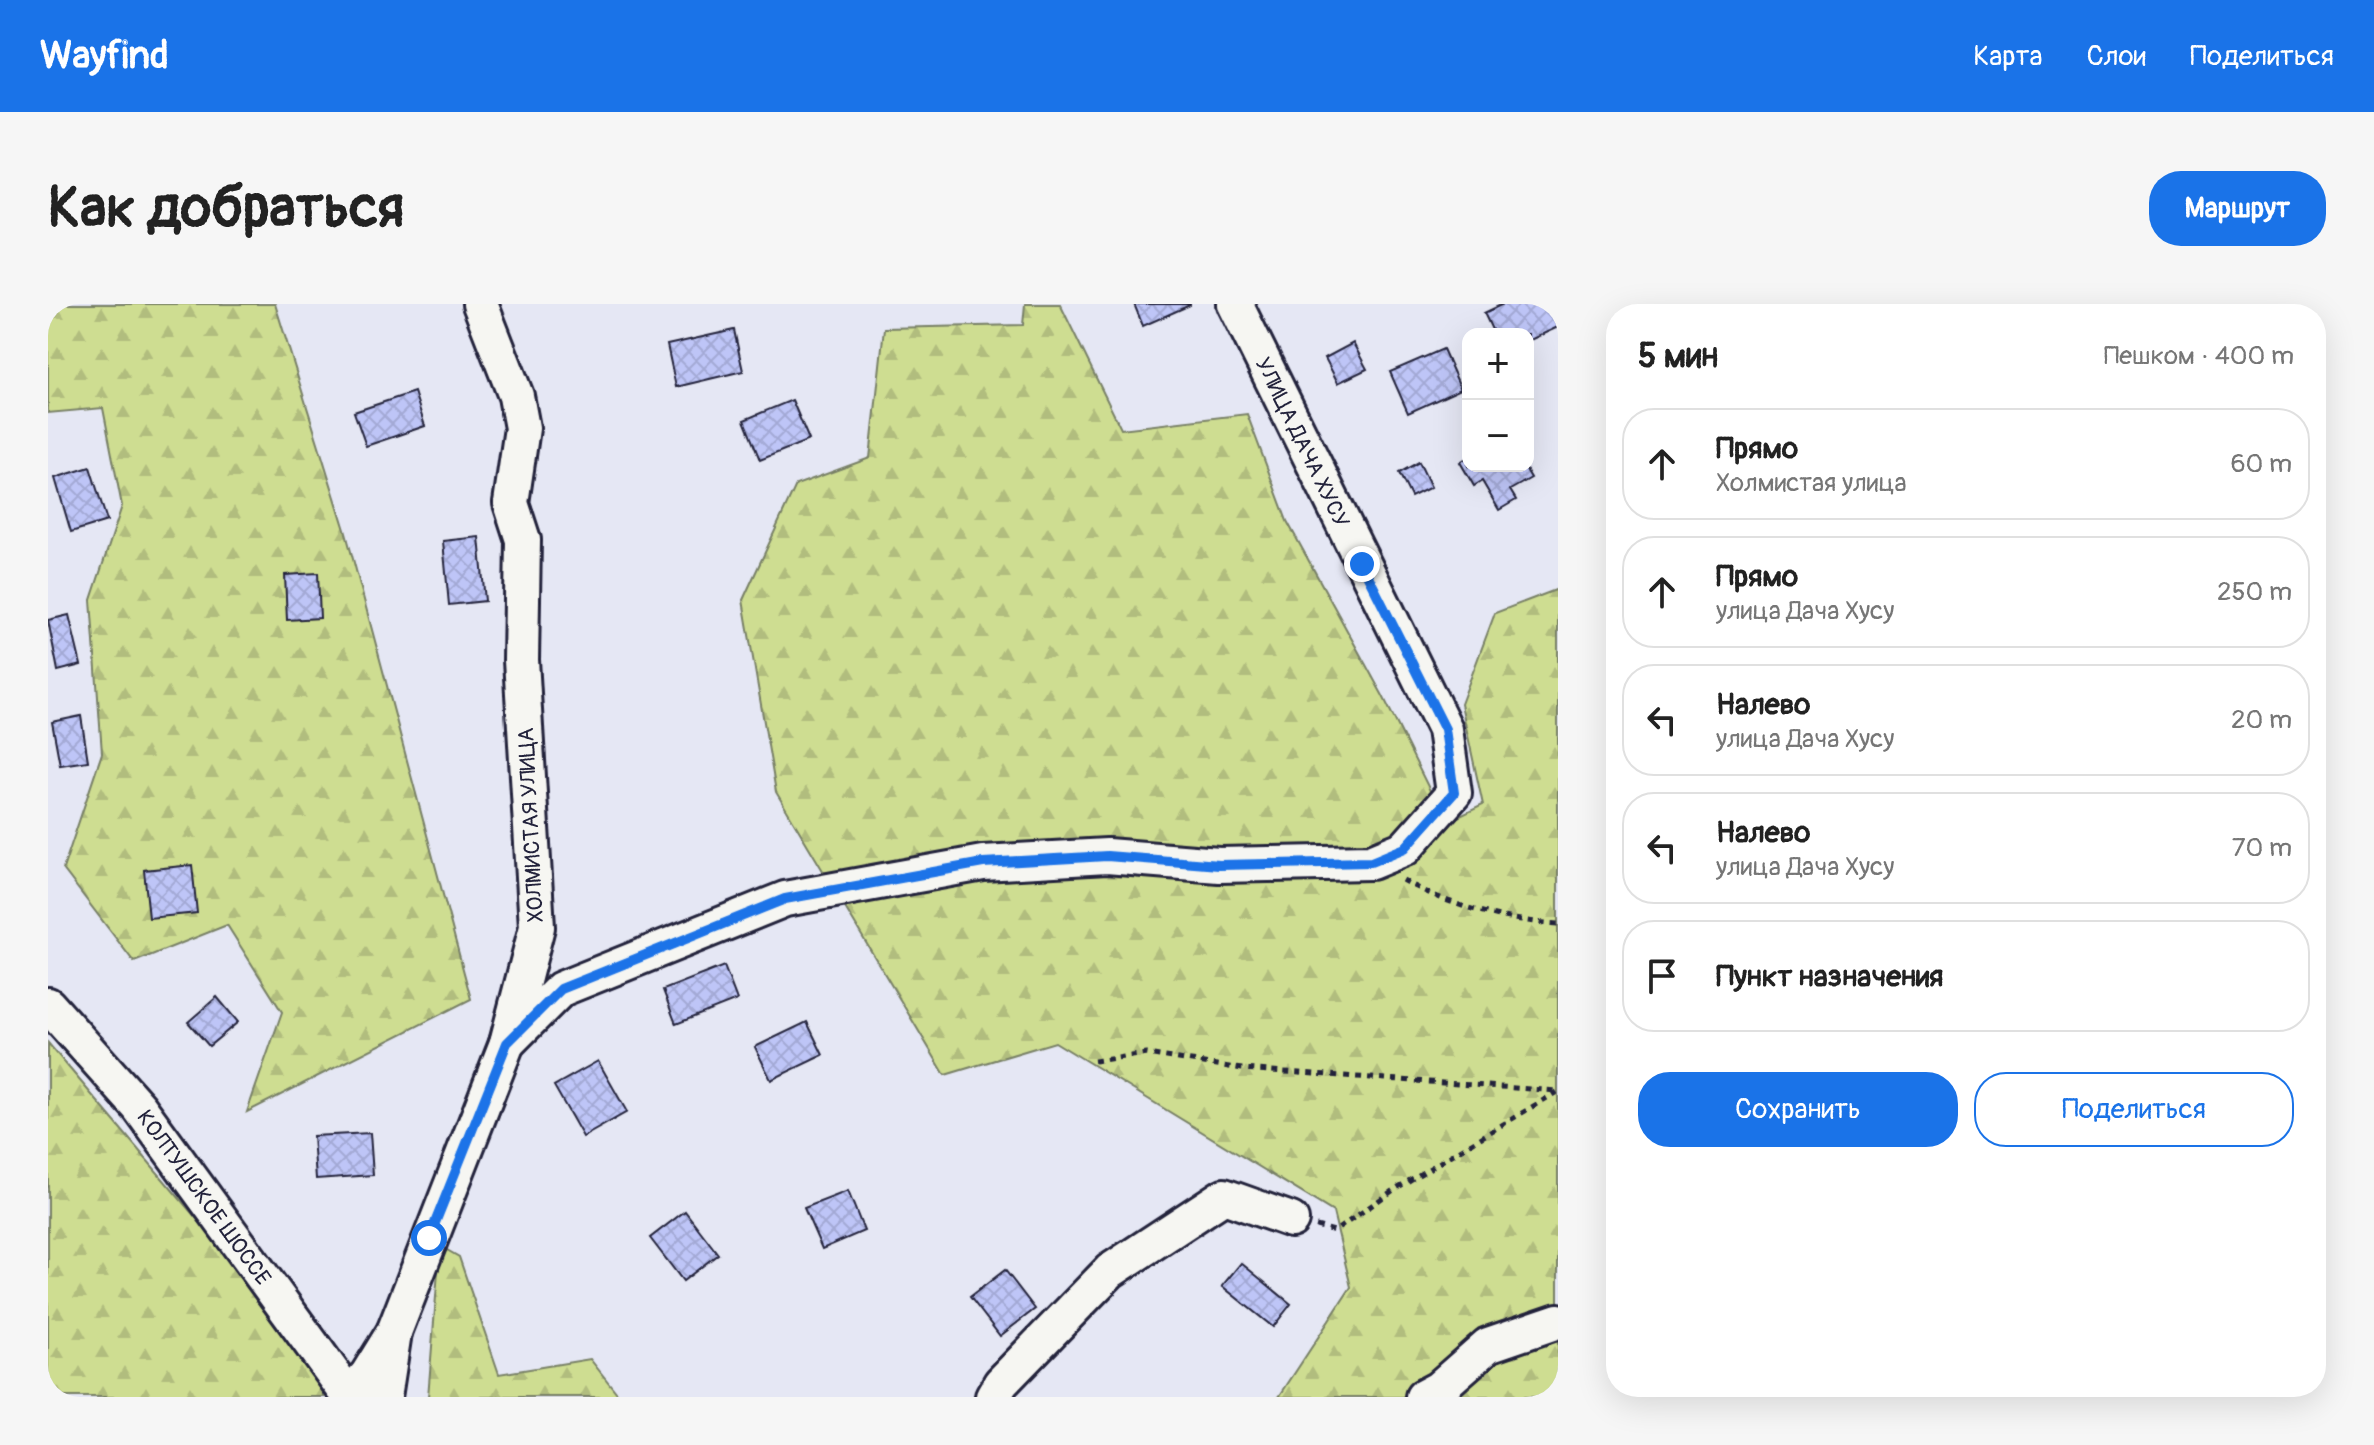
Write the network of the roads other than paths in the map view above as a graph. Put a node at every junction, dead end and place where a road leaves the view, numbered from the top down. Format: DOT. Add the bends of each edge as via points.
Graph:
graph roads {
  1 [pos="480,304"];
  2 [pos="1235,304"];
  3 [pos="48,1005"];
  4 [pos="507,1043"];
  5 [pos="1291,1220"];
  6 [pos="1558,1321"];
  7 [pos="394,1332"];
  8 [pos="349,1396"];
  9 [pos="384,1397"];
  10 [pos="993,1397"];
  11 [pos="1423,1397"];
  1 -- 4 [label="street, ХОЛМИСТАЯ УЛИЦА" via="516,396 522,428 511,503 523,540 521,660 537,927"];
  2 -- 4 [label="street, УЛИЦА ДАЧА ХУСУ" via="1445,729 1454,793 1405,848 1371,862 1219,865 1107,856 983,863 785,899 561,989"];
  3 -- 8 [label="street, КОЛТУШСКОЕ ШОССЕ" via="139,1107"];
  4 -- 7 [label="street, ХОЛМИСТАЯ УЛИЦА"];
  5 -- 10 [label="street" via="1224,1196 1110,1271"];
  6 -- 11 [label="street" via="1488,1345"];
  7 -- 8 [label="street"];
  7 -- 9 [label="street"];
}
